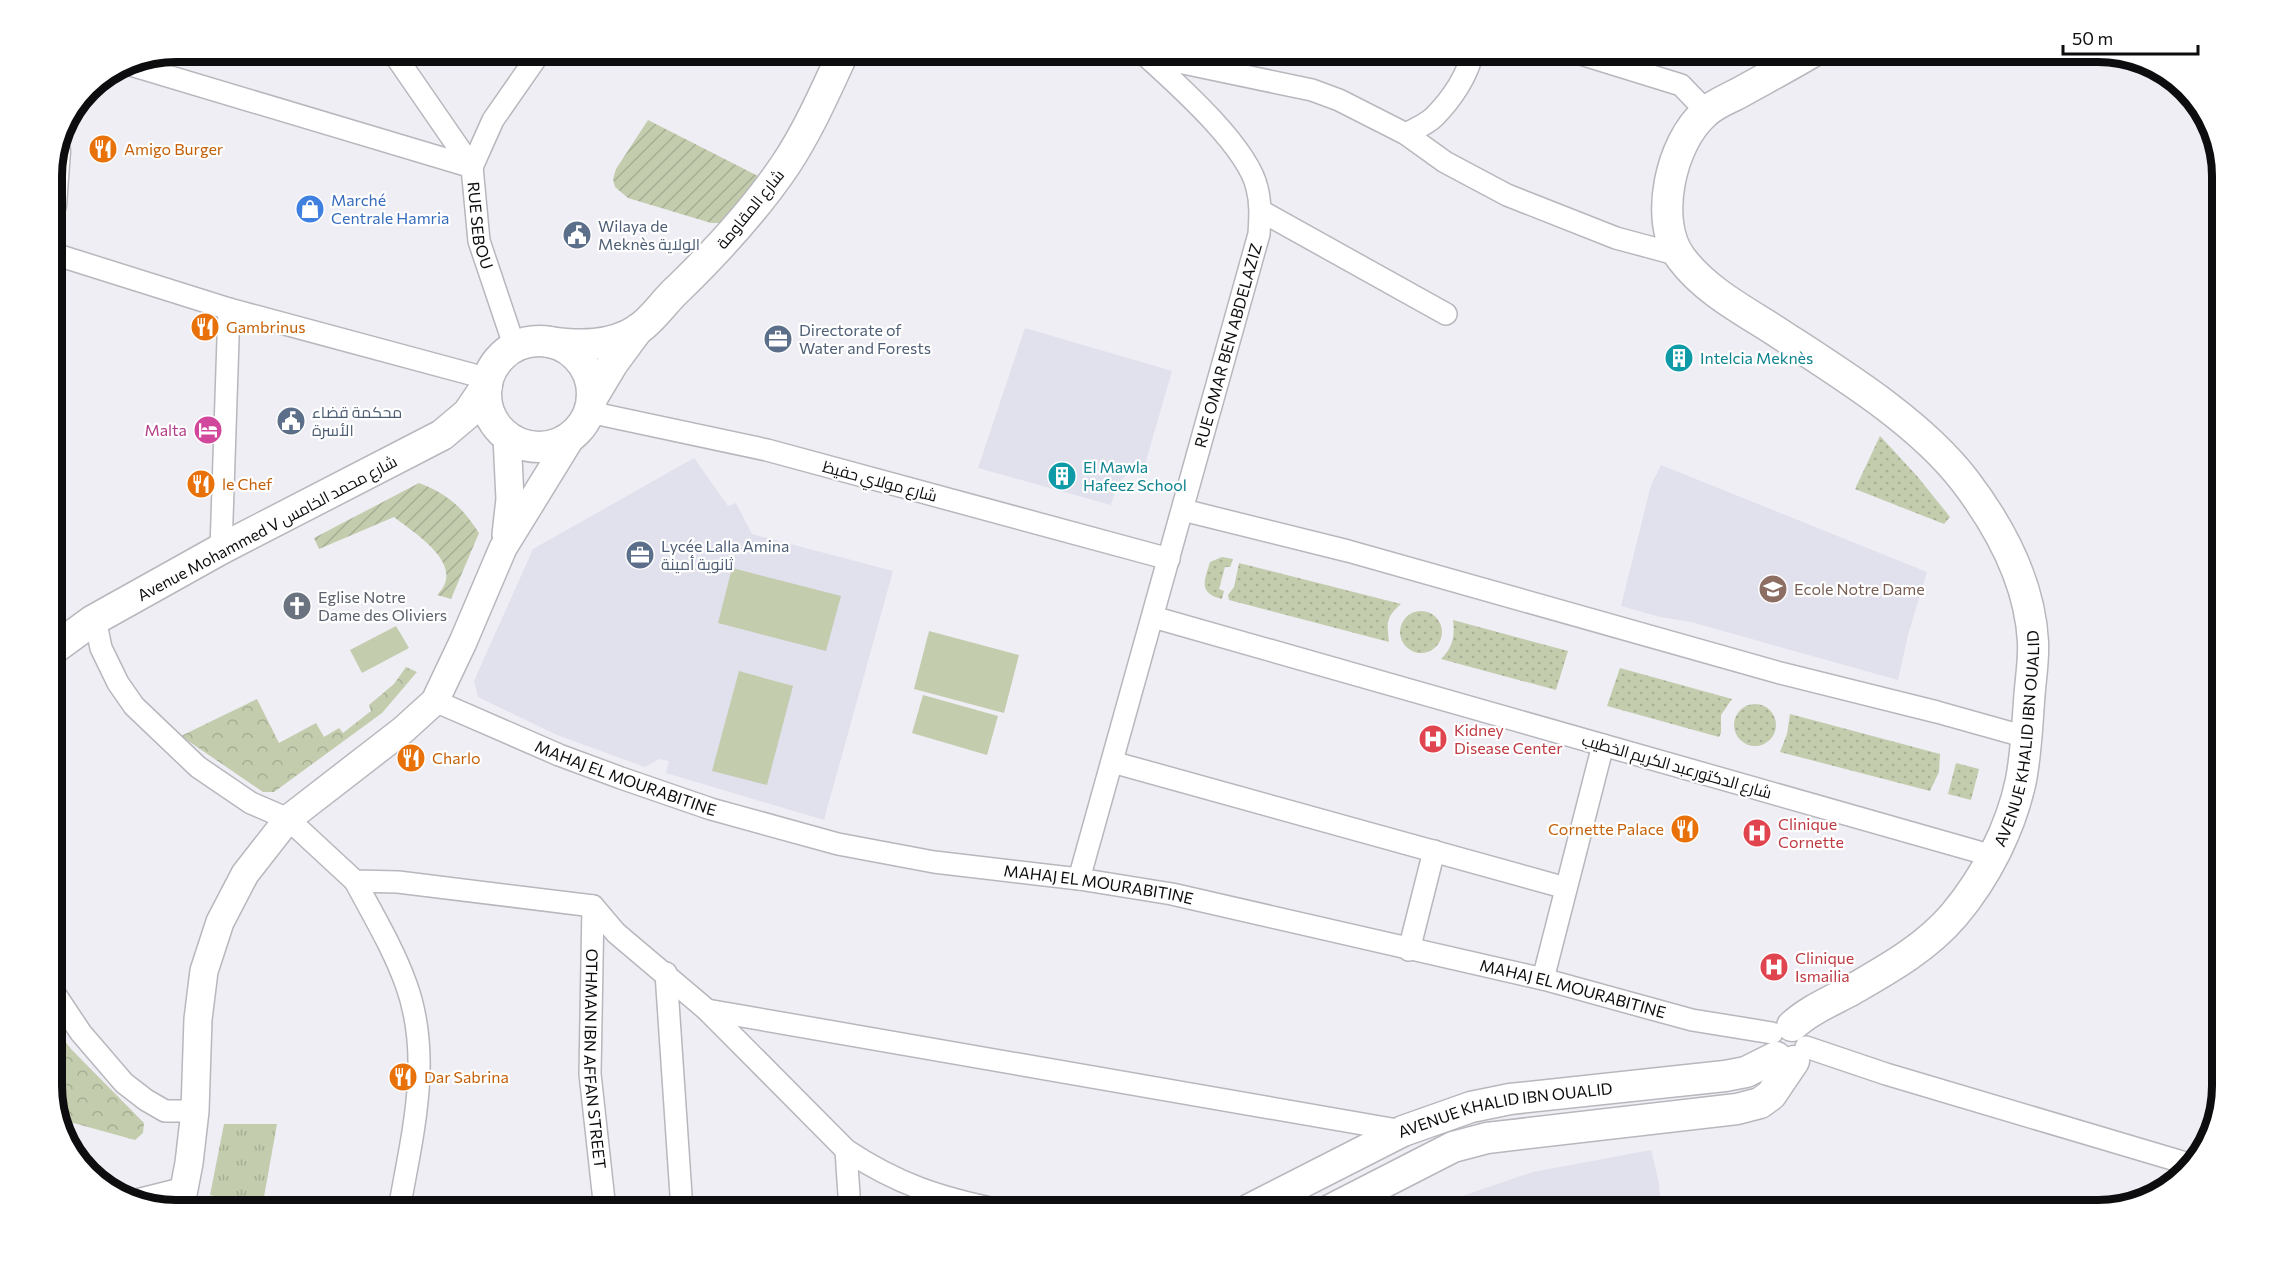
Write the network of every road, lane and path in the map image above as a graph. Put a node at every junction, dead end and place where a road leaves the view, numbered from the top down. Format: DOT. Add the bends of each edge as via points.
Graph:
graph roads {
  1 [pos="400,62"];
  2 [pos="533,62"];
  3 [pos="839,62"];
  4 [pos="1149,62"];
  5 [pos="1181,62"];
  6 [pos="1470,62"];
  7 [pos="1606,62"];
  8 [pos="1794,62"];
  9 [pos="139,67"];
  10 [pos="1706,111"];
  11 [pos="1406,134"];
  12 [pos="472,167"];
  13 [pos="1261,211"];
  14 [pos="1679,255"];
  15 [pos="62,256"];
  16 [pos="229,309"];
  17 [pos="1446,314"];
  18 [pos="638,329"];
  19 [pos="549,342"];
  20 [pos="515,348"];
  21 [pos="488,382"];
  22 [pos="591,405"];
  23 [pos="442,435"];
  24 [pos="572,436"];
  25 [pos="507,437"];
  26 [pos="1183,510"];
  27 [pos="503,548"];
  28 [pos="221,549"];
  29 [pos="1169,559"];
  30 [pos="1153,617"];
  31 [pos="93,620"];
  32 [pos="62,625"];
  33 [pos="62,643"];
  34 [pos="435,701"];
  35 [pos="2026,737"];
  36 [pos="1603,745"];
  37 [pos="1112,762"];
  38 [pos="288,819"];
  39 [pos="1434,851"];
  40 [pos="1994,856"];
  41 [pos="1079,879"];
  42 [pos="356,881"];
  43 [pos="1566,888"];
  44 [pos="592,906"];
  45 [pos="1409,950"];
  46 [pos="666,973"];
  47 [pos="1543,979"];
  48 [pos="62,1004"];
  49 [pos="707,1010"];
  50 [pos="1788,1045"];
  51 [pos="195,1111"];
  52 [pos="1403,1131"];
  53 [pos="846,1150"];
  54 [pos="2182,1162"];
  55 [pos="165,1199"];
  56 [pos="182,1199"];
  57 [pos="401,1200"];
  58 [pos="604,1200"];
  59 [pos="681,1200"];
  60 [pos="849,1200"];
  61 [pos="950,1200"];
  62 [pos="1268,1200"];
  63 [pos="1350,1200"];
  1 -- 12 [label="street, RUE SEBOU"];
  2 -- 12 [label="street" via="493,120"];
  3 -- 18 [label="main road, شارع المقاومة" via="814,116 754,208"];
  4 -- 13 [label="street, RUE OMAR BEN ABDELAZIZ" via="1199,107 1247,163 1257,186"];
  5 -- 11 [label="street" via="1312,90"];
  6 -- 11 [label="street" via="1455,92 1433,118"];
  7 -- 10 [label="street" via="1680,85"];
  8 -- 10 [label="main road"];
  9 -- 12 [label="street"];
  10 -- 14 [label="main road" via="1681,146 1671,180 1666,215"];
  11 -- 14 [label="street" via="1445,162 1507,195 1616,238"];
  12 -- 20 [label="street, RUE SEBOU" via="479,241"];
  13 -- 17 [label="street"];
  13 -- 26 [label="street, RUE OMAR BEN ABDELAZIZ" via="1259,234"];
  14 -- 35 [label="main road, AVENUE KHALID IBN OUALID" via="1715,293 1873,396 1914,428 1963,478 1995,525 2021,582 2033,643"];
  15 -- 16 [label="street"];
  16 -- 21 [label="street"];
  16 -- 28 [label="street"];
  18 -- 19 [label="main road, شارع المقاومة" via="594,344"];
  18 -- 22 [label="main road" via="613,363"];
  19 -- 20 [label="main road"];
  19 -- 22 [label="main road" via="581,362 588,373"];
  20 -- 21 [label="main road" via="495,366"];
  21 -- 23 [label="main road" via="468,413"];
  21 -- 25 [label="main road" via="488,408"];
  22 -- 24 [label="main road"];
  22 -- 29 [label="street, شارع مولاي حفيظ"];
  23 -- 25 [label="main road" via="475,432"];
  23 -- 28 [label="main road, Avenue Mohammed V شارع محمد الخامس"];
  24 -- 25 [label="main road" via="553,445 533,447"];
  24 -- 27 [label="street"];
  25 -- 27 [label="street" via="510,499"];
  26 -- 29 [label="street, RUE OMAR BEN ABDELAZIZ"];
  26 -- 35 [label="street" via="1348,551 1780,673"];
  27 -- 34 [label="street"];
  28 -- 31 [label="main road, Avenue Mohammed V شارع محمد الخامس"];
  29 -- 30 [label="street, RUE OMAR BEN ABDELAZIZ"];
  30 -- 36 [label="street, شارع الدكتورعبد الكريم الخطيب"];
  30 -- 37 [label="street, RUE OMAR BEN ABDELAZIZ"];
  31 -- 32 [label="main road, Avenue Mohammed V شارع محمد الخامس"];
  31 -- 33 [label="main road, Avenue Mohammed V شارع محمد الخامس"];
  31 -- 38 [label="street" via="101,648 134,706 198,767 251,803"];
  34 -- 38 [label="street"];
  34 -- 41 [label="street, MAHAJ EL MOURABITINE" via="559,755 770,826 838,844 934,862"];
  35 -- 40 [label="main road, AVENUE KHALID IBN OUALID" via="2016,801"];
  36 -- 40 [label="street, شارع الدكتورعبد الكريم الخطيب"];
  36 -- 43 [label="street"];
  37 -- 39 [label="street"];
  37 -- 41 [label="street, RUE OMAR BEN ABDELAZIZ"];
  38 -- 42 [label="street"];
  38 -- 51 [label="street" via="245,874 220,922 204,971"];
  39 -- 43 [label="street"];
  39 -- 45 [label="street"];
  40 -- 50 [label="main road, AVENUE KHALID IBN OUALID" via="1953,916 1917,950 1805,1016"];
  41 -- 45 [label="street, MAHAJ EL MOURABITINE" via="1172,894"];
  42 -- 44 [label="street" via="398,882"];
  42 -- 57 [label="street" via="406,983 420,1045 420,1083"];
  43 -- 47 [label="street"];
  44 -- 46 [label="street" via="616,933"];
  44 -- 58 [label="street, OTHMAN IBN AFFAN STREET" via="590,1074"];
  45 -- 47 [label="street, MAHAJ EL MOURABITINE"];
  46 -- 49 [label="street"];
  46 -- 59 [label="street"];
  47 -- 50 [label="street, MAHAJ EL MOURABITINE"];
  48 -- 51 [label="street" via="124,1083 165,1112"];
  49 -- 52 [label="street"];
  49 -- 53 [label="street"];
  50 -- 52 [label="main road, AVENUE KHALID IBN OUALID" via="1746,1072 1510,1099 1471,1107"];
  50 -- 54 [label="street, MAHAJ EL MOURABITINE"];
  50 -- 63 [label="main road, AVENUE KHALID IBN OUALID" via="1771,1095 1760,1103 1737,1109 1487,1138 1453,1147"];
  51 -- 56 [label="street"];
  52 -- 62 [label="main road, AVENUE KHALID IBN OUALID"];
  53 -- 60 [label="street"];
  53 -- 61 [label="street" via="872,1167"];
  55 -- 56 [label="street"];
}
